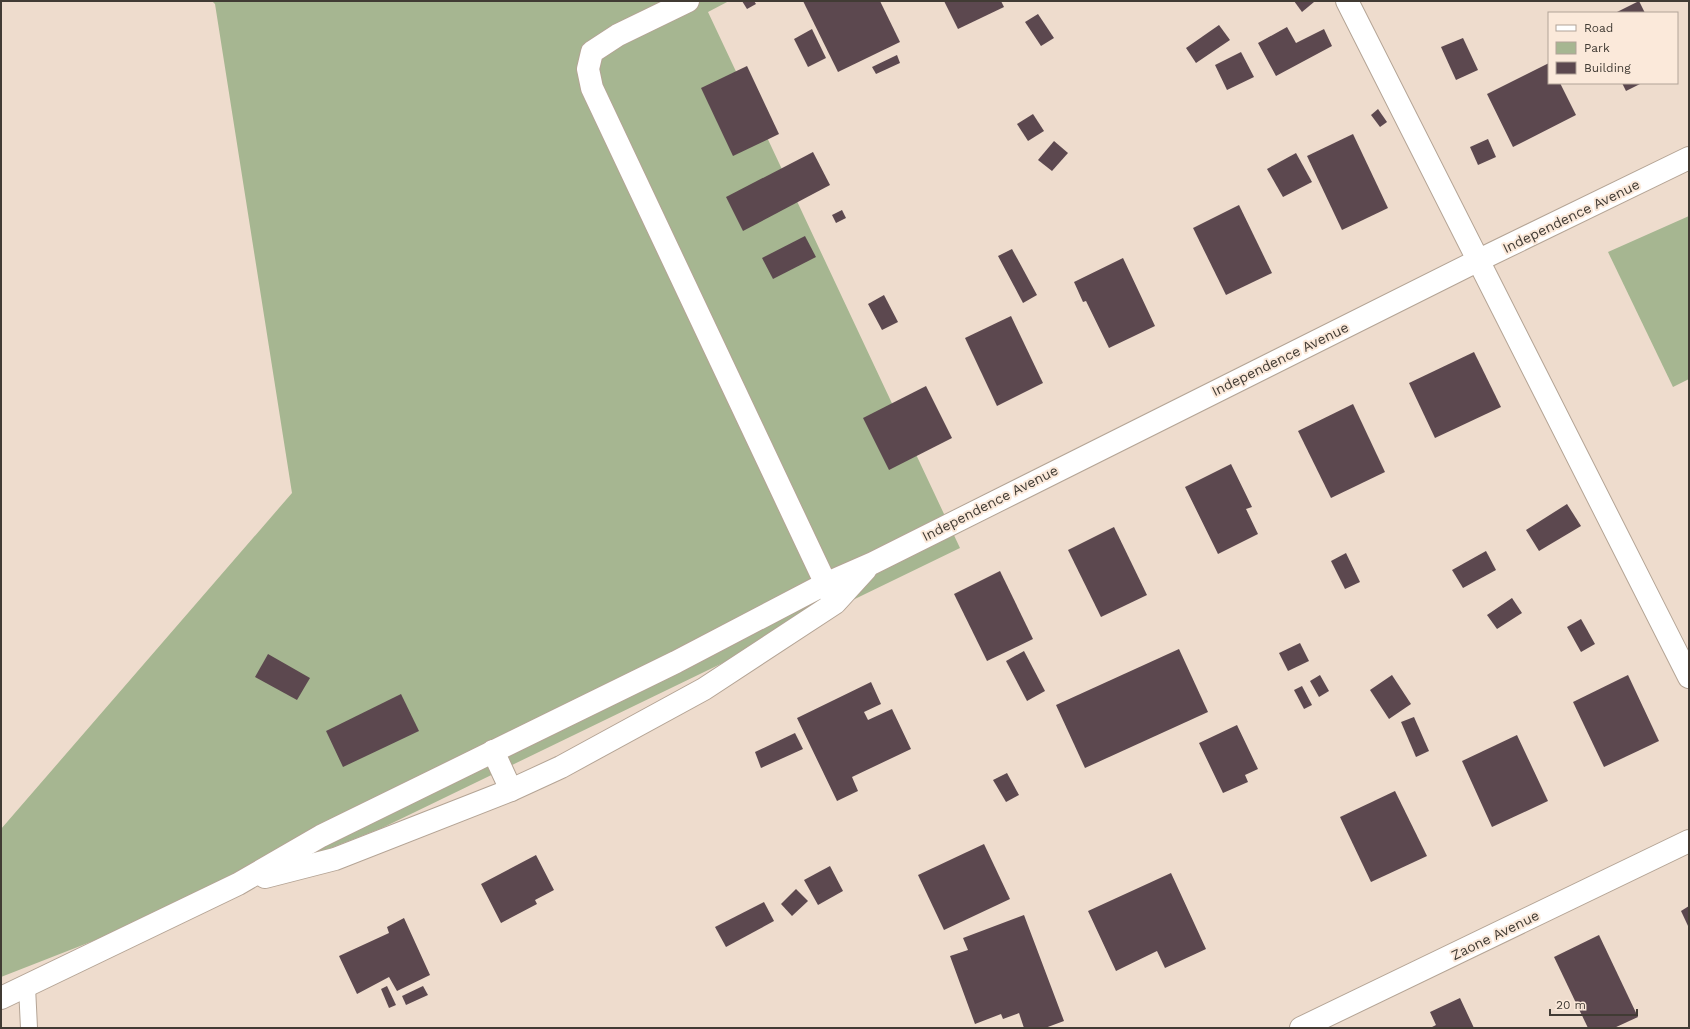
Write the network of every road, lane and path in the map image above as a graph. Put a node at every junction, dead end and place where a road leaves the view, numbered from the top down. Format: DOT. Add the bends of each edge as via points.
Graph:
graph roads {
  1 [pos="688,1"];
  2 [pos="1347,1"];
  3 [pos="1689,158"];
  4 [pos="1479,260"];
  5 [pos="872,563"];
  6 [pos="825,584"];
  7 [pos="835,603"];
  8 [pos="1689,677"];
  9 [pos="493,751"];
  10 [pos="510,790"];
  11 [pos="1689,841"];
  12 [pos="238,884"];
  13 [pos="27,987"];
  14 [pos="1,998"];
  15 [pos="29,1028"];
  16 [pos="1301,1028"];
  1 -- 6 [label="street" via="618,35 592,52 588,69 592,88"];
  2 -- 4 [label="street"];
  3 -- 4 [label="street, Independence Avenue"];
  4 -- 5 [label="street, Independence Avenue"];
  4 -- 8 [label="street"];
  5 -- 6 [label="street, Independence Avenue"];
  5 -- 7 [label="street"];
  6 -- 7 [label="street"];
  6 -- 9 [label="street, Independence Avenue" via="676,662"];
  7 -- 10 [label="street" via="704,689 561,768"];
  9 -- 10 [label="street"];
  9 -- 12 [label="street, Independence Avenue" via="321,836"];
  10 -- 12 [label="street" via="335,859"];
  11 -- 16 [label="street, Zaone Avenue"];
  12 -- 13 [label="street"];
  13 -- 14 [label="street"];
  13 -- 15 [label="lane"];
}
